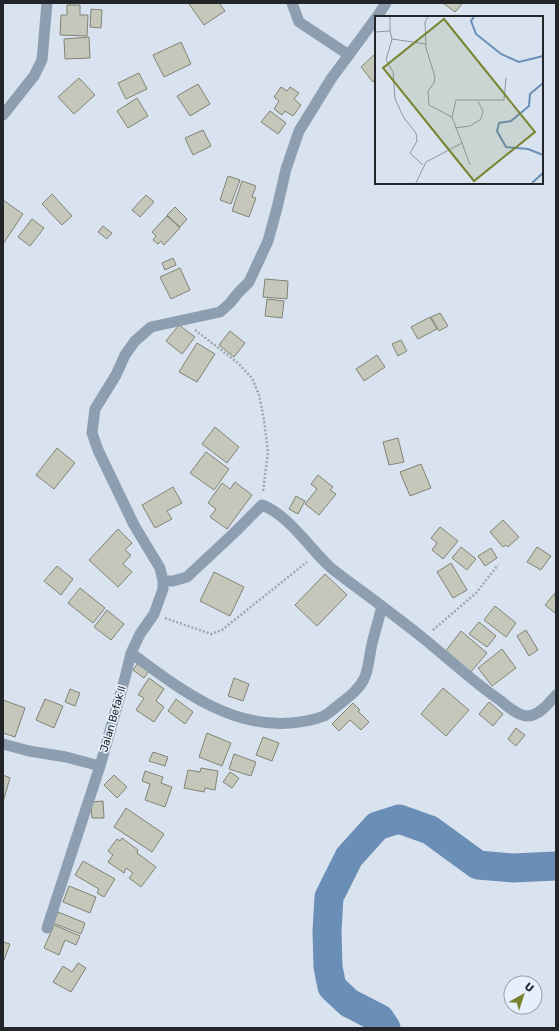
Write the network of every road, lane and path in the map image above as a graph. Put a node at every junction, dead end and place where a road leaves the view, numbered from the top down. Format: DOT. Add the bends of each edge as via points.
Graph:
graph roads {
  1 [pos="47,3"];
  2 [pos="292,3"];
  3 [pos="386,3"];
  4 [pos="377,16"];
  5 [pos="375,19"];
  6 [pos="349,55"];
  7 [pos="3,115"];
  8 [pos="182,320"];
  9 [pos="262,505"];
  10 [pos="317,555"];
  11 [pos="498,565"];
  12 [pos="163,581"];
  13 [pos="382,606"];
  14 [pos="154,614"];
  15 [pos="424,638"];
  16 [pos="131,653"];
  17 [pos="556,695"];
  18 [pos="3,744"];
  19 [pos="100,766"];
  20 [pos="47,928"];
  1 -- 7 [label="street" via="42,60 34,76"];
  2 -- 6 [label="street" via="299,22"];
  3 -- 4 [label="street"];
  5 -- 6 [label="street"];
  6 -- 8 [label="street" via="331,79 300,131 286,169 268,241 248,282 220,312"];
  8 -- 9 [label="path" via="238,363 252,378 259,395 268,451"];
  8 -- 12 [label="street" via="151,327 135,341 125,354 116,375 95,409 92,433 134,525 160,568"];
  9 -- 10 [label="street" via="285,520"];
  9 -- 12 [label="street" via="187,577"];
  10 -- 13 [label="street"];
  10 -- 14 [label="path" via="222,630 211,634"];
  11 -- 15 [label="path" via="476,593"];
  12 -- 14 [label="street, Jalan Befak ll"];
  13 -- 15 [label="street"];
  13 -- 16 [label="street" via="363,681 324,716 306,721 272,724 223,711 182,690"];
  14 -- 16 [label="street, Jalan Befak ll"];
  15 -- 17 [label="street" via="480,686 521,714 528,716 541,711"];
  16 -- 19 [label="street, Jalan Befak ll"];
  18 -- 19 [label="street, Jalan Befak ll"];
  19 -- 20 [label="street"];
}
